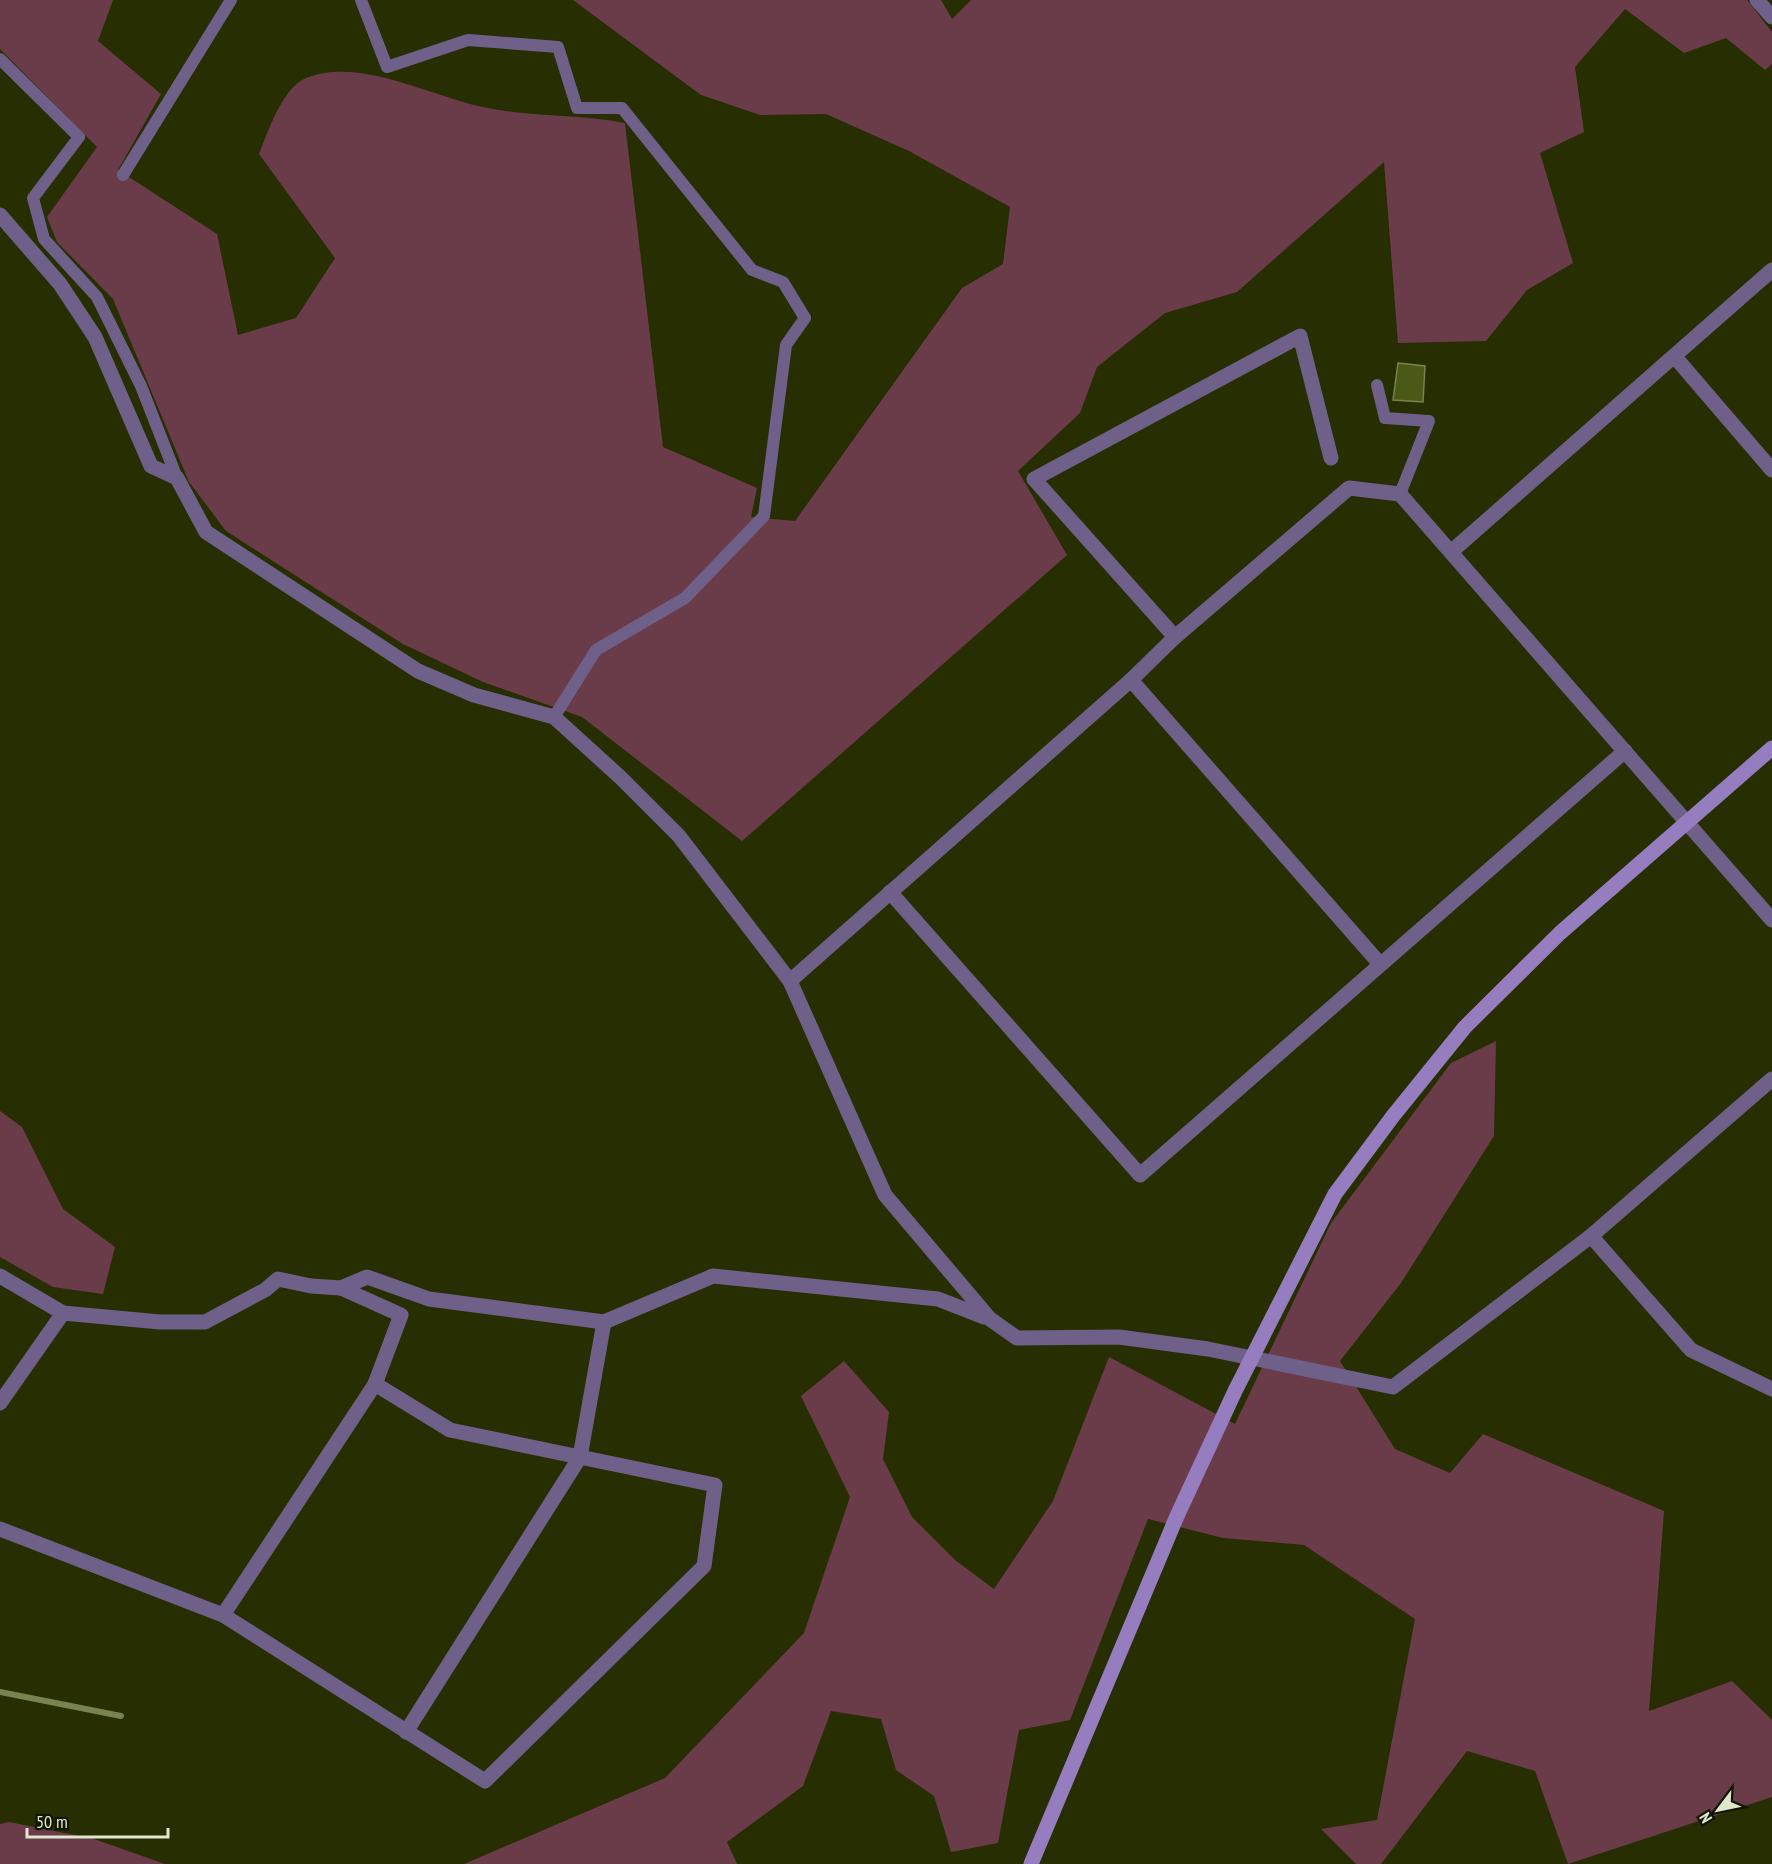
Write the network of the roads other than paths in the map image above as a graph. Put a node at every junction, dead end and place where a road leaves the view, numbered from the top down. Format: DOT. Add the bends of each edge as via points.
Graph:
graph roads {
  1 [pos="231,0"];
  2 [pos="361,0"];
  3 [pos="1757,0"];
  4 [pos="1772,17"];
  5 [pos="0,59"];
  6 [pos="123,175"];
  7 [pos="0,215"];
  8 [pos="1772,270"];
  9 [pos="1675,357"];
  10 [pos="1377,385"];
  11 [pos="1331,458"];
  12 [pos="1772,470"];
  13 [pos="177,478"];
  14 [pos="1400,494"];
  15 [pos="1452,552"];
  16 [pos="1175,637"];
  17 [pos="1131,680"];
  18 [pos="554,717"];
  19 [pos="1772,748"];
  20 [pos="1625,752"];
  21 [pos="1686,823"];
  22 [pos="890,892"];
  23 [pos="1772,920"];
  24 [pos="1380,964"];
  25 [pos="790,981"];
  26 [pos="1772,1079"];
  27 [pos="1591,1236"];
  28 [pos="0,1276"];
  29 [pos="341,1288"];
  30 [pos="63,1313"];
  31 [pos="990,1319"];
  32 [pos="604,1322"];
  33 [pos="375,1384"];
  34 [pos="1772,1389"];
  35 [pos="0,1403"];
  36 [pos="580,1457"];
  37 [pos="0,1529"];
  38 [pos="223,1615"];
  39 [pos="406,1732"];
  40 [pos="1031,1864"];
  1 -- 6 [label="lane"];
  2 -- 18 [label="lane" via="387,67 468,40 558,46 577,108 622,108 752,270 783,282 805,318 786,345 764,516 686,598 596,650"];
  3 -- 4 [label="street"];
  5 -- 13 [label="lane" via="79,137 33,198 44,239 97,297 141,386"];
  7 -- 13 [label="street" via="60,284 95,337 151,466"];
  8 -- 9 [label="street"];
  9 -- 12 [label="street"];
  9 -- 15 [label="street"];
  10 -- 14 [label="lane" via="1385,418 1429,421"];
  11 -- 16 [label="street" via="1300,336 1034,479"];
  13 -- 18 [label="street" via="206,532 417,671 474,695"];
  14 -- 15 [label="street"];
  14 -- 16 [label="street" via="1349,488"];
  15 -- 20 [label="street"];
  16 -- 17 [label="street"];
  17 -- 22 [label="street"];
  17 -- 24 [label="street"];
  18 -- 25 [label="street" via="680,836"];
  19 -- 21 [label="street"];
  20 -- 21 [label="street"];
  20 -- 24 [label="street"];
  21 -- 23 [label="street"];
  21 -- 40 [label="street" via="1560,933 1465,1027 1335,1194 1234,1391 1177,1515"];
  22 -- 24 [label="street" via="1140,1175"];
  22 -- 25 [label="street"];
  25 -- 31 [label="street" via="885,1196"];
  26 -- 27 [label="street"];
  27 -- 31 [label="street" via="1393,1387 1208,1349 1119,1337 1017,1338"];
  27 -- 34 [label="street" via="1691,1350"];
  28 -- 30 [label="street"];
  29 -- 30 [label="street" via="278,1279 205,1322"];
  29 -- 32 [label="street" via="367,1277 429,1299"];
  29 -- 33 [label="street" via="401,1315"];
  30 -- 35 [label="street"];
  31 -- 32 [label="street" via="938,1299 713,1276"];
  32 -- 36 [label="street"];
  33 -- 36 [label="street" via="450,1430"];
  33 -- 38 [label="street"];
  36 -- 39 [label="street"];
  36 -- 39 [label="street" via="715,1485 704,1566 485,1781"];
  37 -- 38 [label="street"];
  38 -- 39 [label="street"];
}
